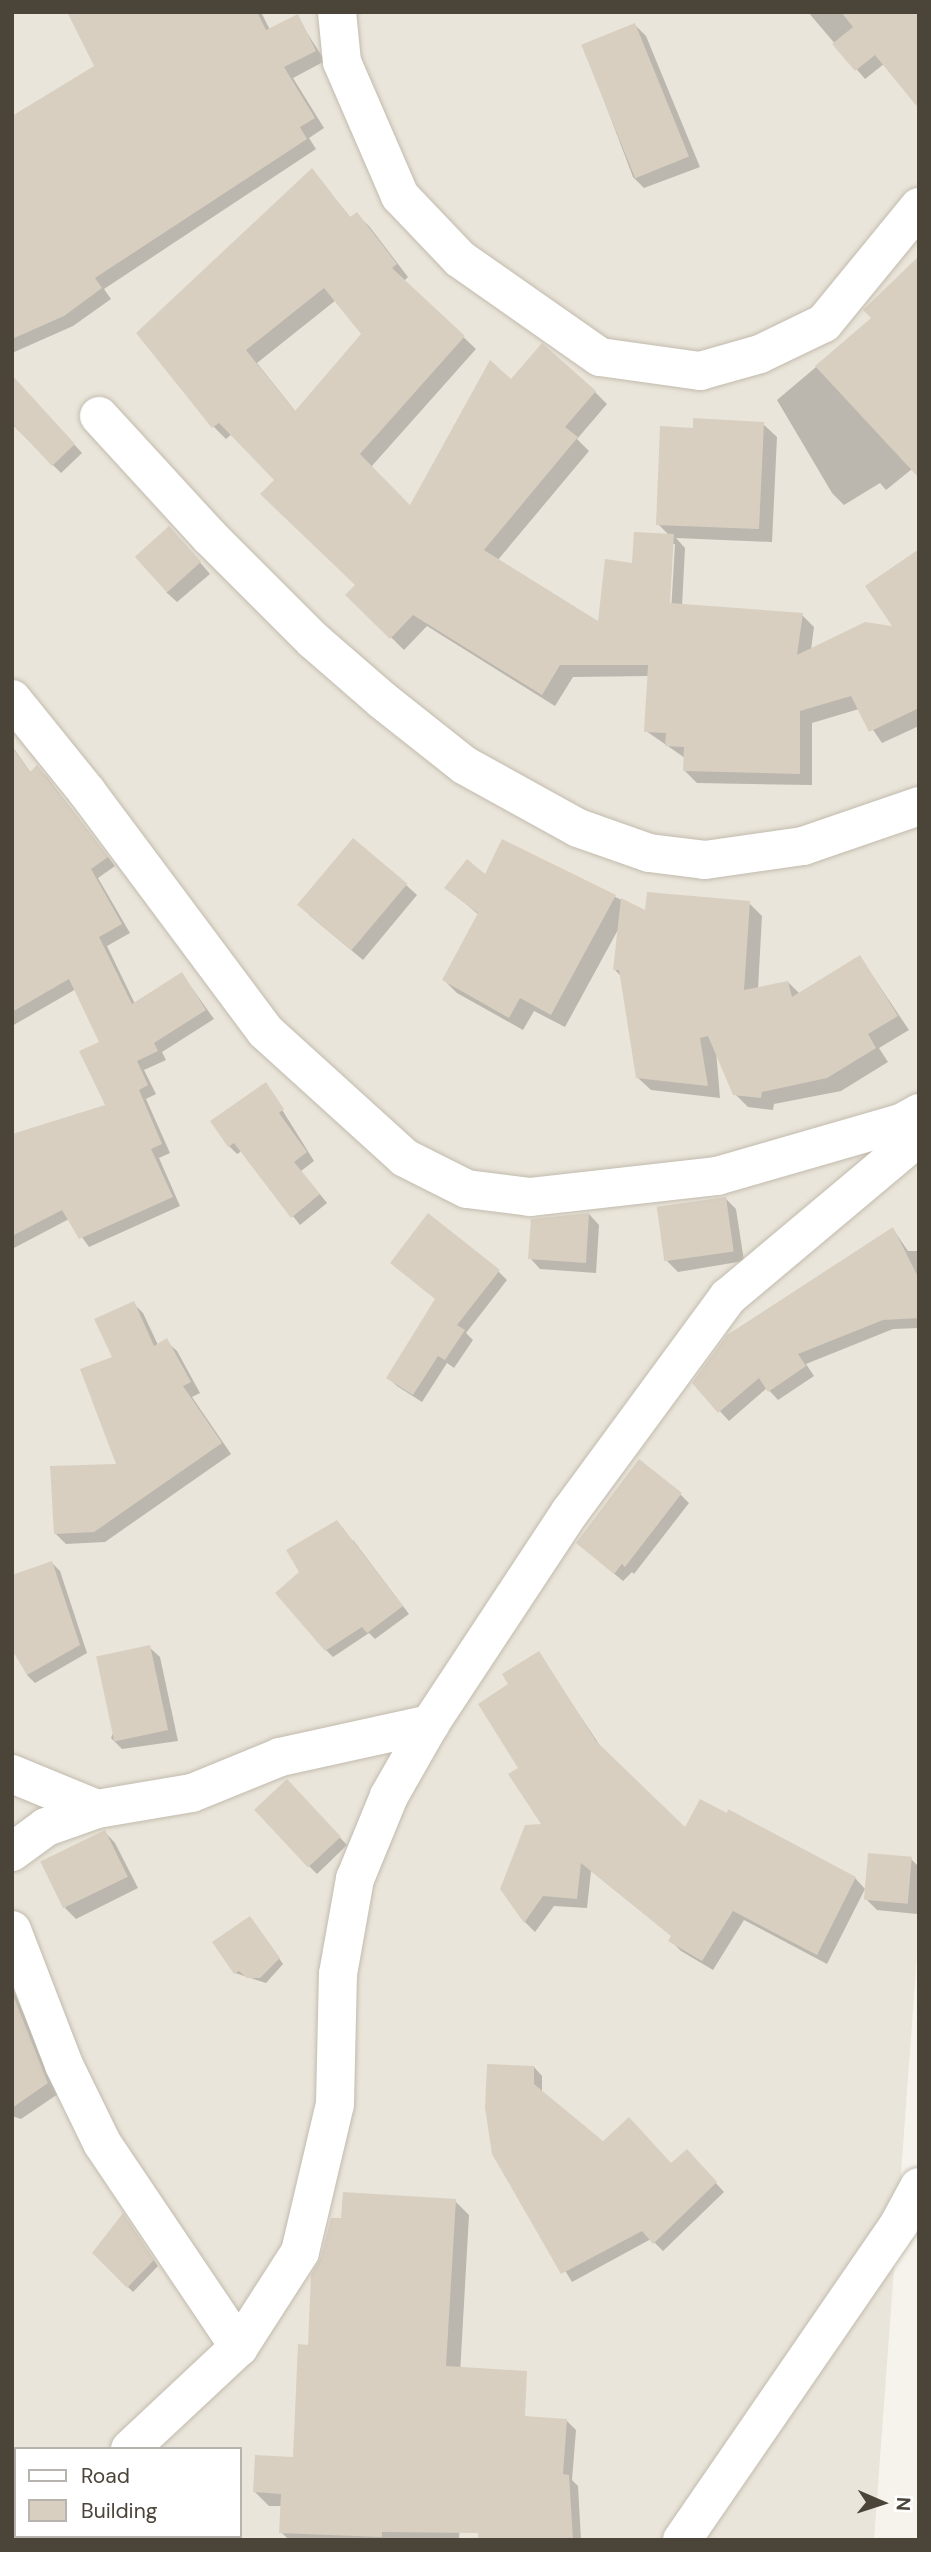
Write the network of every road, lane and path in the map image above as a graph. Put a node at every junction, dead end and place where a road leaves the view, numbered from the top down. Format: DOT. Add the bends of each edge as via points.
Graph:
graph roads {
  1 [pos="337,12"];
  2 [pos="919,207"];
  3 [pos="99,416"];
  4 [pos="12,699"];
  5 [pos="919,806"];
  6 [pos="919,1113"];
  7 [pos="919,1137"];
  8 [pos="430,1724"];
  9 [pos="12,1774"];
  10 [pos="97,1809"];
  11 [pos="12,1852"];
  12 [pos="12,1930"];
  13 [pos="919,2187"];
  14 [pos="239,2347"];
  15 [pos="132,2447"];
  16 [pos="682,2540"];
  1 -- 2 [label="street" via="342,62 400,196 460,259 600,357 701,371 760,354 824,323"];
  3 -- 5 [label="street" via="219,547 382,700 464,765 578,828 649,853 705,860 803,846"];
  4 -- 6 [label="street" via="265,1031 405,1158 467,1189 530,1197 717,1176 901,1123"];
  7 -- 8 [label="street" via="729,1297 570,1512"];
  8 -- 10 [label="street" via="280,1757 192,1793"];
  8 -- 14 [label="street" via="389,1796 355,1879 338,1974 335,2104 300,2252"];
  9 -- 10 [label="street"];
  10 -- 11 [label="street" via="46,1827"];
  12 -- 14 [label="street" via="64,2066 102,2143"];
  13 -- 16 [label="street" via="899,2224"];
  14 -- 15 [label="street"];
}
